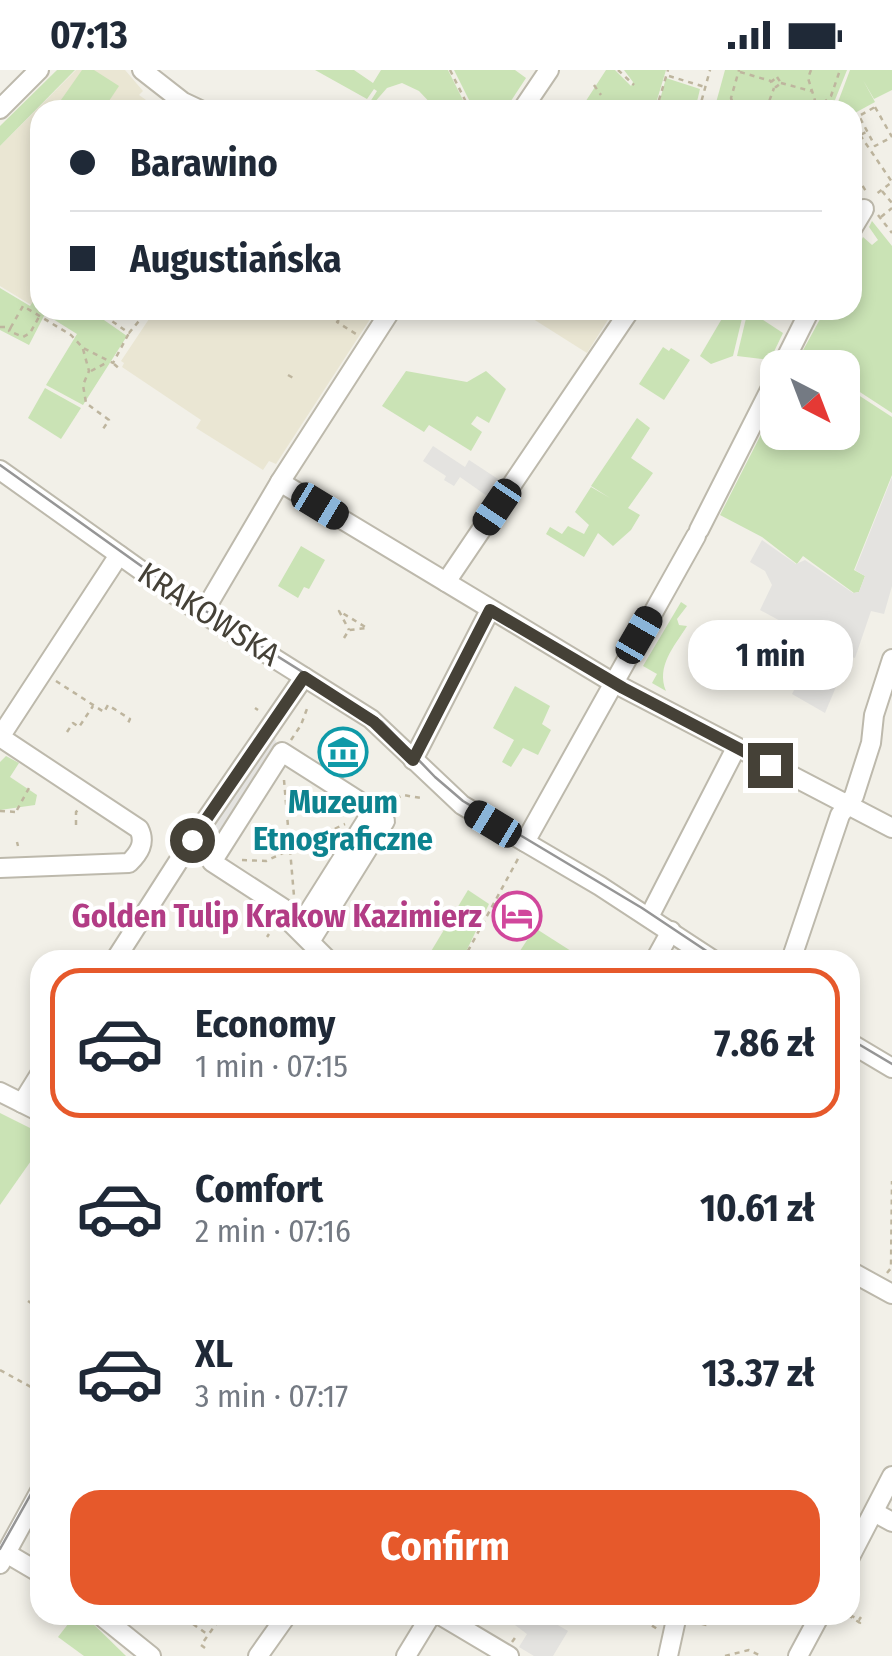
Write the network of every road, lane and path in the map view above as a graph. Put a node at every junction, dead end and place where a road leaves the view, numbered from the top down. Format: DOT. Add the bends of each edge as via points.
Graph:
graph roads {
  1 [pos="39,70"];
  2 [pos="142,70"];
  3 [pos="450,70"];
  4 [pos="549,70"];
  5 [pos="618,70"];
  6 [pos="710,70"];
  7 [pos="811,70"];
  8 [pos="840,70"];
  9 [pos="739,71"];
  10 [pos="667,72"];
  11 [pos="771,81"];
  12 [pos="781,83"];
  13 [pos="594,85"];
  14 [pos="634,85"];
  15 [pos="774,86"];
  16 [pos="705,87"];
  17 [pos="812,91"];
  18 [pos="601,95"];
  19 [pos="184,100"];
  20 [pos="465,100"];
  21 [pos="529,100"];
  22 [pos="659,100"];
  23 [pos="702,100"];
  24 [pos="732,100"];
  25 [pos="769,100"];
  26 [pos="814,100"];
  27 [pos="826,100"];
  28 [pos="0,109"];
  29 [pos="862,114"];
  30 [pos="862,122"];
  31 [pos="867,131"];
  32 [pos="862,134"];
  33 [pos="862,138"];
  34 [pos="862,188"];
  35 [pos="881,190"];
  36 [pos="892,206"];
  37 [pos="873,209"];
  38 [pos="862,219"];
  39 [pos="892,233"];
  40 [pos="30,310"];
  41 [pos="38,320"];
  42 [pos="47,320"];
  43 [pos="111,320"];
  44 [pos="140,320"];
  45 [pos="339,320"];
  46 [pos="385,320"];
  47 [pos="623,320"];
  48 [pos="805,320"];
  49 [pos="0,326"];
  50 [pos="9,331"];
  51 [pos="130,333"];
  52 [pos="354,333"];
  53 [pos="82,348"];
  54 [pos="790,350"];
  55 [pos="110,363"];
  56 [pos="121,370"];
  57 [pos="89,371"];
  58 [pos="288,375"];
  59 [pos="294,380"];
  60 [pos="760,409"];
  61 [pos="104,429"];
  62 [pos="0,470"];
  63 [pos="280,482"];
  64 [pos="120,555"];
  65 [pos="446,582"];
  66 [pos="490,610"];
  67 [pos="203,613"];
  68 [pos="349,630"];
  69 [pos="344,638"];
  70 [pos="892,659"];
  71 [pos="304,677"];
  72 [pos="54,680"];
  73 [pos="612,682"];
  74 [pos="93,705"];
  75 [pos="308,706"];
  76 [pos="127,724"];
  77 [pos="68,732"];
  78 [pos="0,737"];
  79 [pos="736,748"];
  80 [pos="282,752"];
  81 [pos="413,760"];
  82 [pos="29,788"];
  83 [pos="85,804"];
  84 [pos="848,806"];
  85 [pos="0,811"];
  86 [pos="379,816"];
  87 [pos="76,825"];
  88 [pos="892,828"];
  89 [pos="522,849"];
  90 [pos="290,851"];
  91 [pos="185,852"];
  92 [pos="214,859"];
  93 [pos="0,868"];
  94 [pos="296,916"];
  95 [pos="650,917"];
  96 [pos="671,931"];
  97 [pos="311,940"];
  98 [pos="121,950"];
  99 [pos="320,950"];
  100 [pos="469,950"];
  101 [pos="660,950"];
  102 [pos="699,950"];
  103 [pos="794,950"];
  104 [pos="860,1049"];
  105 [pos="892,1068"];
  106 [pos="30,1090"];
  107 [pos="0,1092"];
  108 [pos="22,1103"];
  109 [pos="30,1107"];
  110 [pos="892,1182"];
  111 [pos="891,1274"];
  112 [pos="860,1276"];
  113 [pos="881,1276"];
  114 [pos="892,1294"];
  115 [pos="0,1370"];
  116 [pos="30,1386"];
  117 [pos="892,1476"];
  118 [pos="30,1509"];
  119 [pos="874,1512"];
  120 [pos="892,1522"];
  121 [pos="860,1538"];
  122 [pos="3,1558"];
  123 [pos="30,1569"];
  124 [pos="112,1625"];
  125 [pos="194,1625"];
  126 [pos="214,1625"];
  127 [pos="280,1625"];
  128 [pos="425,1625"];
  129 [pos="457,1625"];
  130 [pos="667,1625"];
  131 [pos="815,1625"];
  132 [pos="208,1634"];
  133 [pos="205,1648"];
  134 [pos="741,1654"];
  135 [pos="151,1656"];
  136 [pos="258,1656"];
  137 [pos="406,1656"];
  138 [pos="508,1656"];
  139 [pos="668,1656"];
  140 [pos="726,1656"];
  141 [pos="761,1656"];
  142 [pos="798,1656"];
  1 -- 28 [label="street"];
  2 -- 19 [label="street"];
  3 -- 20 [label="path"];
  4 -- 21 [label="street"];
  5 -- 14 [label="path"];
  6 -- 16 [label="path"];
  7 -- 17 [label="path"];
  8 -- 27 [label="path"];
  9 -- 11 [label="path"];
  9 -- 24 [label="path"];
  10 -- 16 [label="path"];
  10 -- 22 [label="path"];
  11 -- 12 [label="path" via="777,77"];
  11 -- 15 [label="path"];
  12 -- 15 [label="path"];
  12 -- 17 [label="path"];
  13 -- 18 [label="path"];
  15 -- 25 [label="path"];
  16 -- 23 [label="path"];
  17 -- 26 [label="path"];
  29 -- 31 [label="path" via="875,108 892,137 875,146"];
  30 -- 31 [label="path"];
  31 -- 32 [label="path"];
  33 -- 35 [label="path" via="892,182"];
  34 -- 37 [label="path"];
  35 -- 36 [label="path"];
  35 -- 37 [label="path"];
  36 -- 37 [label="path"];
  37 -- 38 [label="street"];
  37 -- 39 [label="path"];
  40 -- 50 [label="path" via="23,306"];
  41 -- 50 [label="path" via="23,338"];
  42 -- 53 [label="path"];
  43 -- 51 [label="path"];
  44 -- 51 [label="path"];
  45 -- 52 [label="path"];
  46 -- 63 [label="street"];
  47 -- 65 [label="street"];
  48 -- 54 [label="street"];
  49 -- 50 [label="path"];
  51 -- 55 [label="path"];
  53 -- 55 [label="path"];
  53 -- 57 [label="path"];
  55 -- 56 [label="path"];
  55 -- 57 [label="path"];
  57 -- 61 [label="path" via="86,403 109,420"];
  58 -- 59 [label="path"];
  60 -- 73 [label="street"];
  62 -- 64 [label="street, KRAKOWSKA"];
  63 -- 65 [label="street"];
  63 -- 67 [label="street"];
  64 -- 67 [label="street, KRAKOWSKA"];
  64 -- 78 [label="street"];
  65 -- 66 [label="street"];
  66 -- 73 [label="street"];
  66 -- 81 [label="street"];
  67 -- 71 [label="street, KRAKOWSKA"];
  68 -- 68 [label="path" via="367,628 339,610 344,620"];
  68 -- 69 [label="path"];
  70 -- 84 [label="street"];
  71 -- 81 [label="street, KRAKOWSKA" via="374,722"];
  71 -- 91 [label="street"];
  72 -- 74 [label="path"];
  73 -- 79 [label="street"];
  73 -- 89 [label="street"];
  74 -- 76 [label="path" via="104,712 108,705 130,719"];
  74 -- 77 [label="path"];
  75 -- 80 [label="path"];
  78 -- 93 [label="street" via="138,829 141,846 129,863"];
  79 -- 84 [label="street"];
  79 -- 95 [label="street"];
  80 -- 86 [label="street"];
  80 -- 90 [label="path"];
  80 -- 92 [label="street"];
  81 -- 89 [label="street, KRAKOWSKA"];
  82 -- 85 [label="path" via="17,811"];
  83 -- 87 [label="path" via="76,812"];
  84 -- 88 [label="street"];
  84 -- 103 [label="street"];
  86 -- 90 [label="path"];
  86 -- 94 [label="street" via="303,921"];
  86 -- 97 [label="street"];
  89 -- 95 [label="street, KRAKOWSKA"];
  89 -- 100 [label="path"];
  90 -- 92 [label="path" via="266,861"];
  90 -- 94 [label="path"];
  91 -- 97 [label="street"];
  91 -- 98 [label="street"];
  92 -- 94 [label="street"];
  95 -- 96 [label="street, KRAKOWSKA"];
  96 -- 101 [label="street"];
  96 -- 102 [label="street, KRAKOWSKA"];
  97 -- 99 [label="street"];
  104 -- 105 [label="street"];
  106 -- 108 [label="street"];
  107 -- 108 [label="street"];
  108 -- 109 [label="street"];
  110 -- 111 [label="path"];
  111 -- 113 [label="path"];
  112 -- 114 [label="street"];
  115 -- 116 [label="path"];
  117 -- 119 [label="street"];
  118 -- 122 [label="street"];
  119 -- 120 [label="street"];
  119 -- 121 [label="street"];
  122 -- 123 [label="street"];
  124 -- 135 [label="street"];
  125 -- 132 [label="path"];
  126 -- 132 [label="path"];
  127 -- 136 [label="street"];
  128 -- 137 [label="street"];
  129 -- 138 [label="street"];
  130 -- 139 [label="street"];
  131 -- 142 [label="street"];
  132 -- 133 [label="path"];
  134 -- 140 [label="path"];
  134 -- 141 [label="path"];
}
